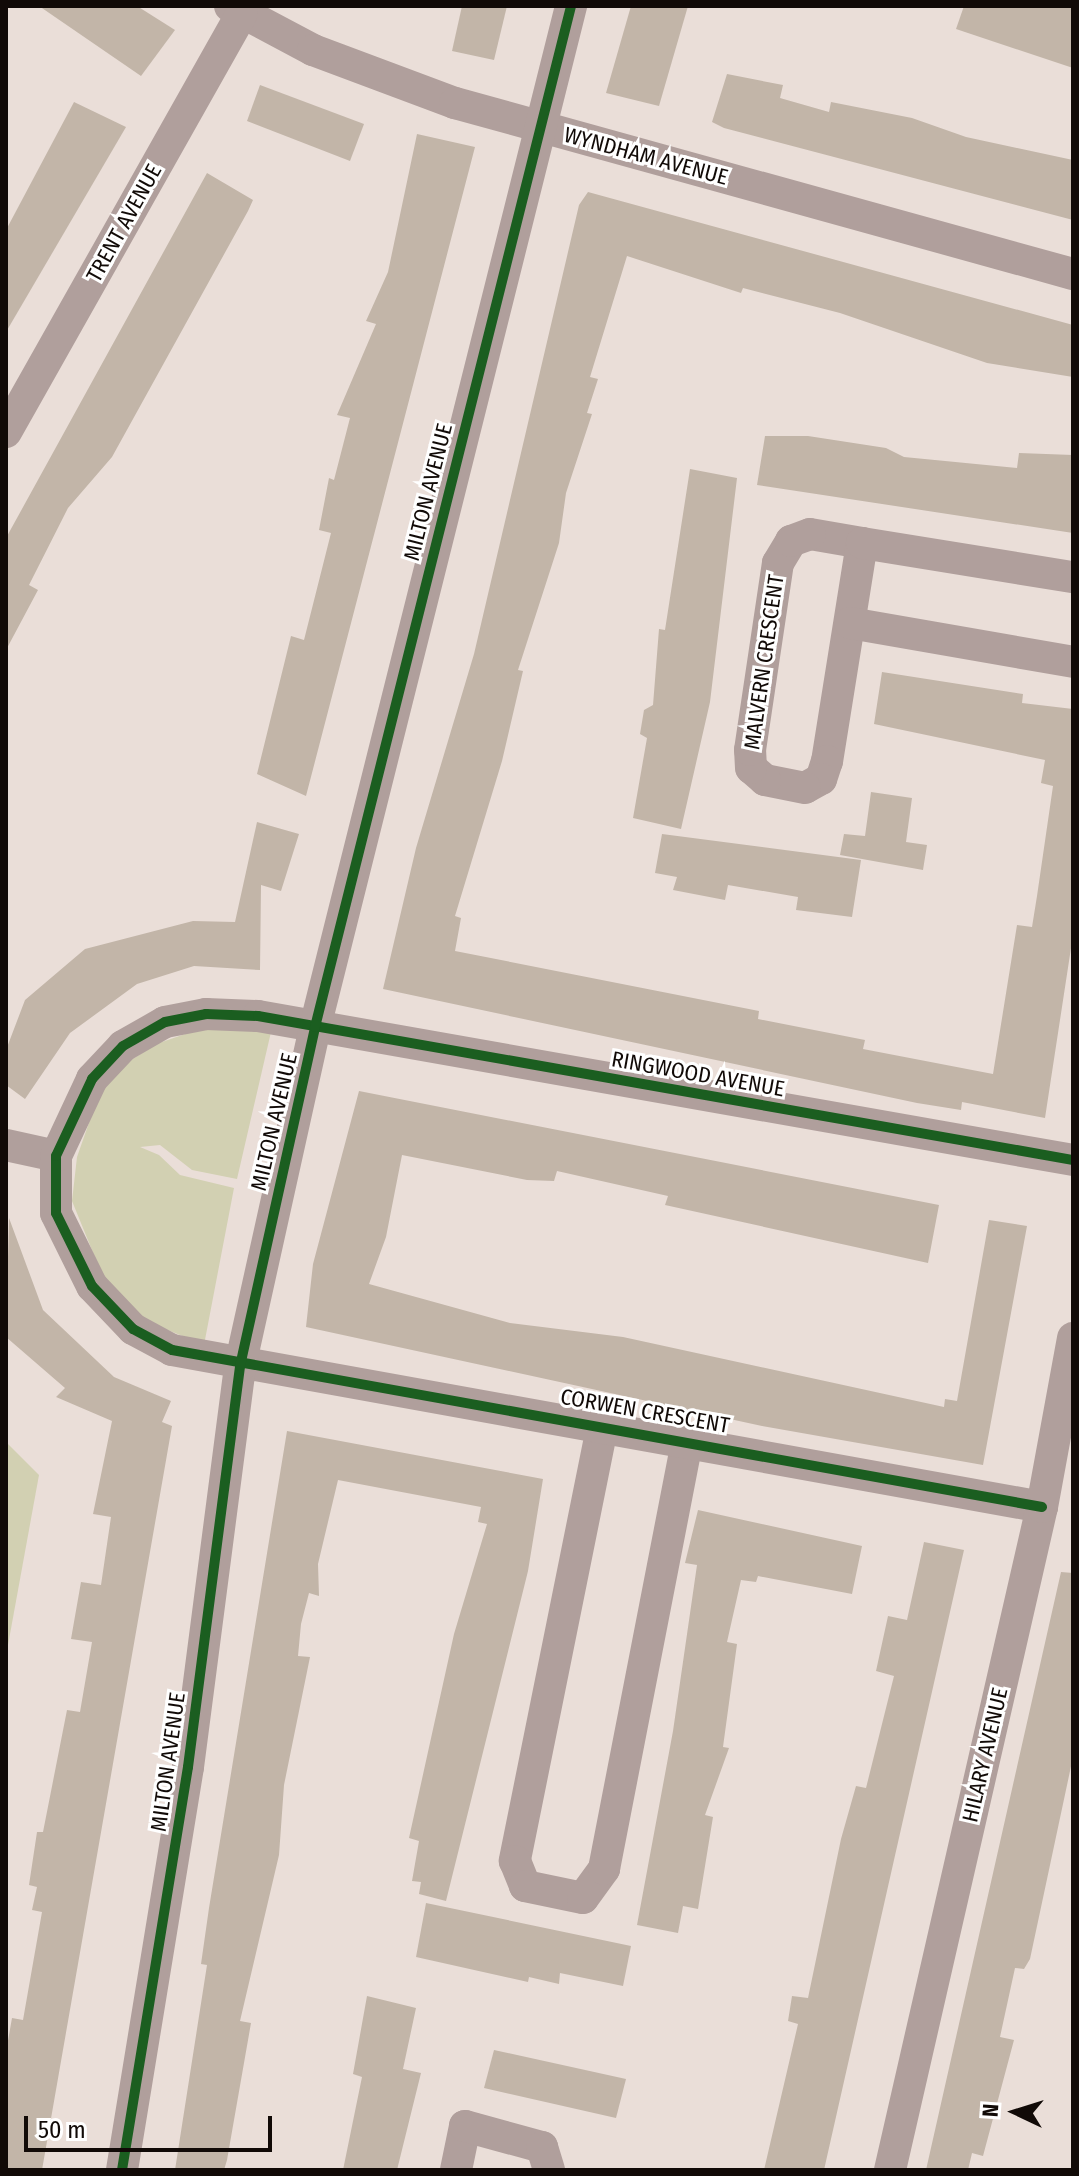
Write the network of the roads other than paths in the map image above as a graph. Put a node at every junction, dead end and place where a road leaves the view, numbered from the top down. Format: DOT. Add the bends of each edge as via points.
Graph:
graph roads {
  1 [pos="571,6"];
  2 [pos="236,10"];
  3 [pos="540,127"];
  4 [pos="1073,274"];
  5 [pos="6,432"];
  6 [pos="862,543"];
  7 [pos="1073,577"];
  8 [pos="850,623"];
  9 [pos="1073,662"];
  10 [pos="315,1027"];
  11 [pos="6,1145"];
  12 [pos="56,1156"];
  13 [pos="1073,1160"];
  14 [pos="1073,1338"];
  15 [pos="240,1366"];
  16 [pos="603,1423"];
  17 [pos="688,1438"];
  18 [pos="1042,1507"];
  19 [pos="122,2170"];
  20 [pos="456,2170"];
  21 [pos="549,2170"];
  22 [pos="890,2170"];
  1 -- 3 [label="street, MILTON AVENUE"];
  2 -- 3 [label="street, WYNDHAM AVENUE" via="363,70"];
  2 -- 5 [label="street, TRENT AVENUE"];
  3 -- 4 [label="street, WYNDHAM AVENUE"];
  3 -- 10 [label="street, MILTON AVENUE"];
  6 -- 7 [label="street, MALVERN CRESCENT"];
  6 -- 8 [label="street, MALVERN CRESCENT"];
  6 -- 8 [label="street, MALVERN CRESCENT" via="810,534 791,541 778,563 750,750 751,768 765,780 805,788 821,779"];
  8 -- 9 [label="street"];
  10 -- 12 [label="street, RINGWOOD AVENUE" via="258,1016 206,1014 165,1022 123,1046 92,1079"];
  10 -- 13 [label="street, RINGWOOD AVENUE"];
  10 -- 15 [label="street, MILTON AVENUE"];
  11 -- 12 [label="street"];
  12 -- 15 [label="street, CORWEN CRESCENT" via="56,1213 92,1286 133,1329 172,1350"];
  14 -- 18 [label="street, HILARY AVENUE"];
  15 -- 16 [label="street, CORWEN CRESCENT"];
  15 -- 19 [label="street, MILTON AVENUE" via="188,1767"];
  16 -- 17 [label="street, CORWEN CRESCENT"];
  16 -- 17 [label="street, CORWEN CRESCENT" via="515,1861 525,1886 583,1898 604,1869"];
  17 -- 18 [label="street, CORWEN CRESCENT"];
  18 -- 22 [label="street, HILARY AVENUE"];
  20 -- 21 [label="street" via="465,2126 542,2147"];
}
